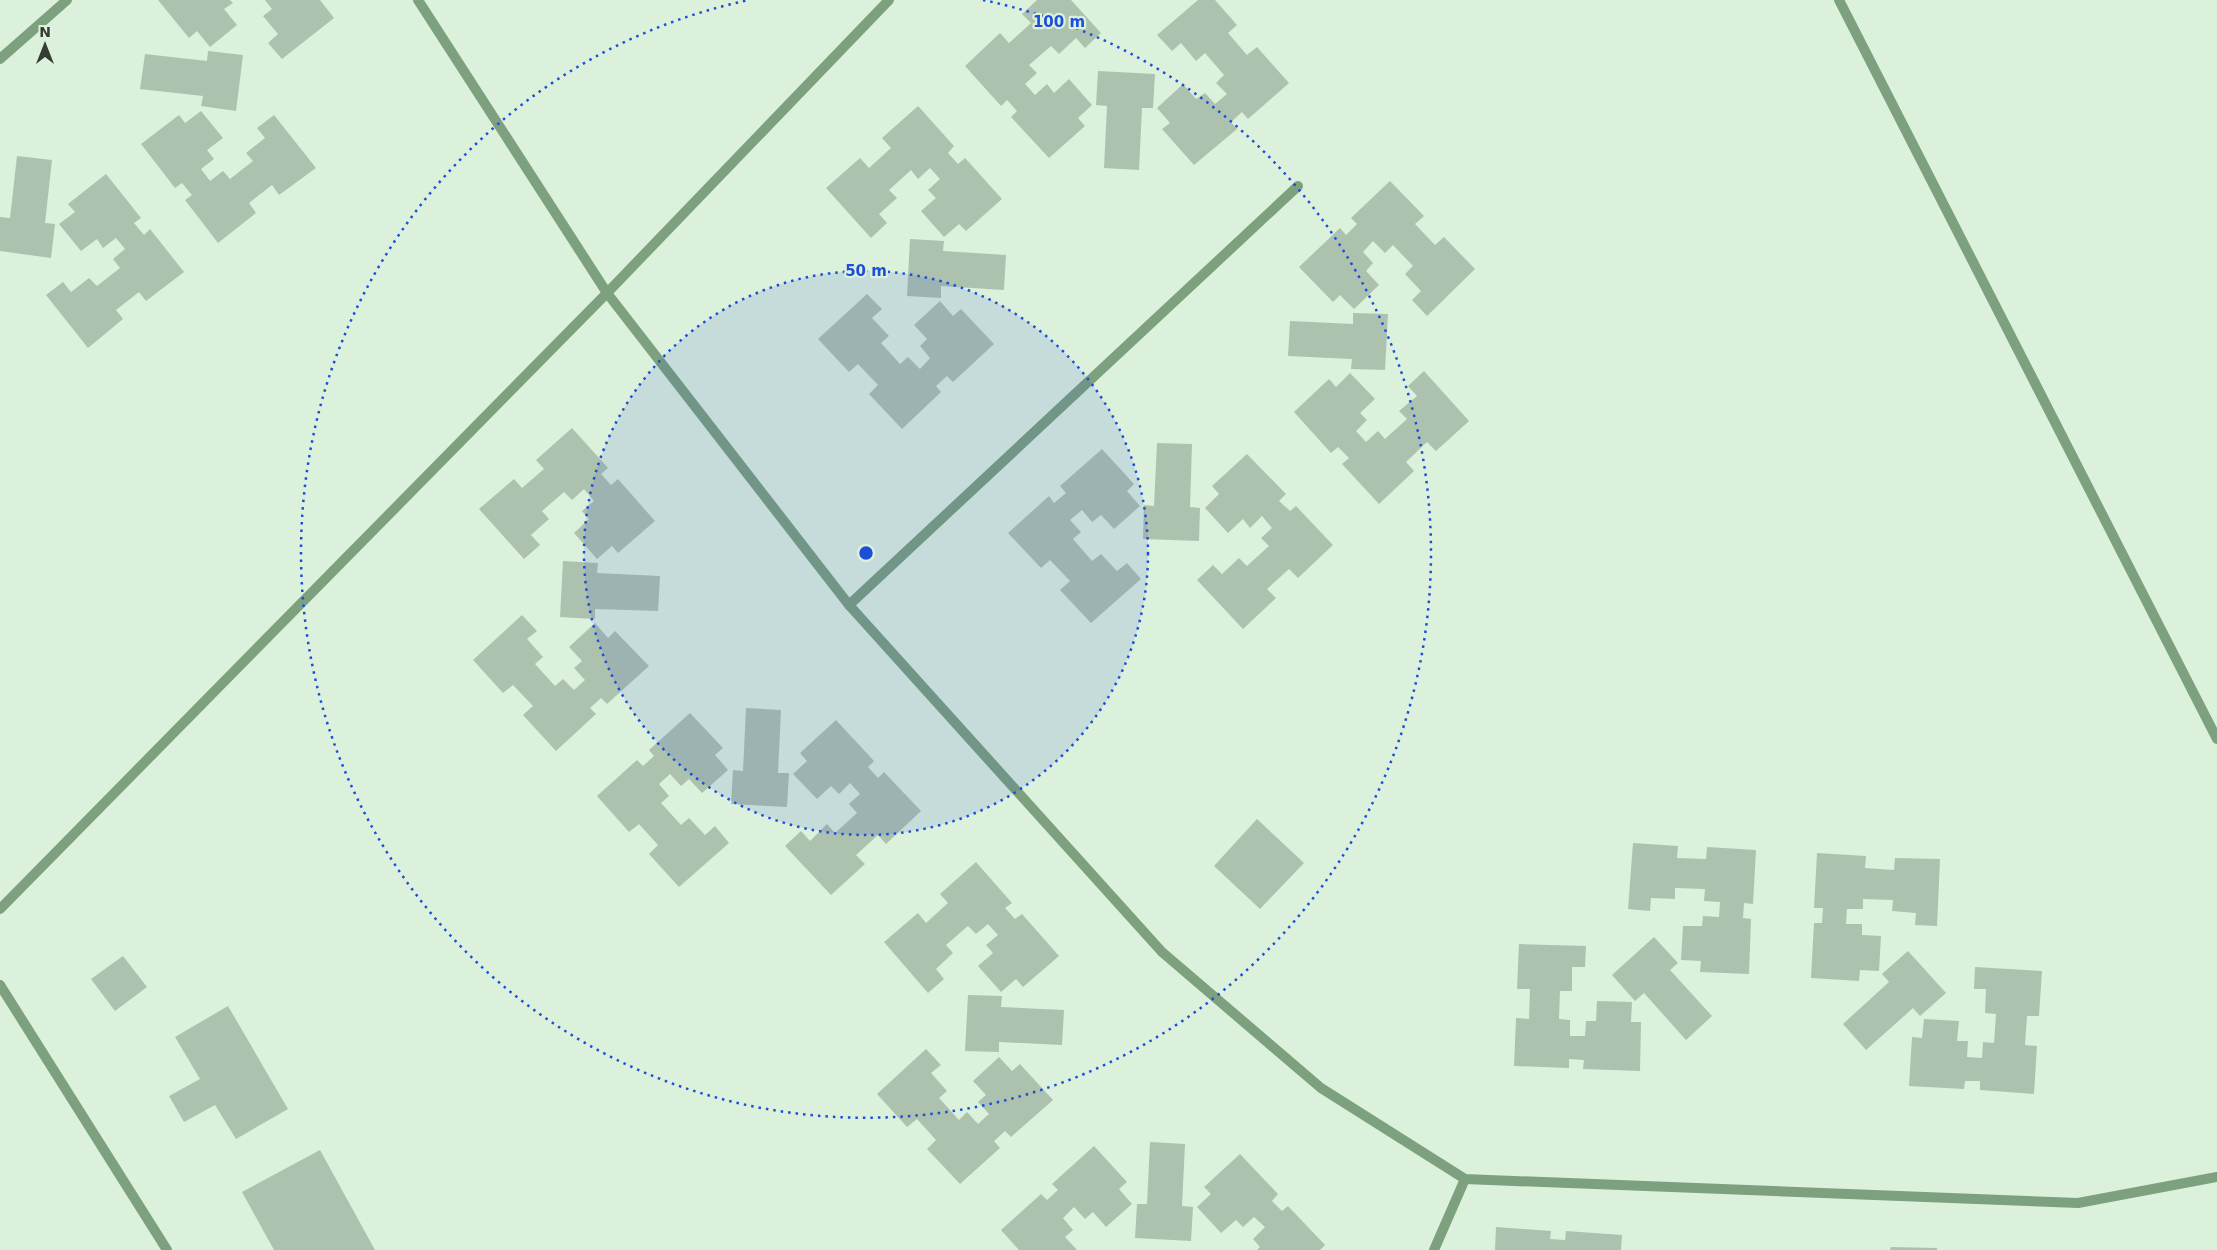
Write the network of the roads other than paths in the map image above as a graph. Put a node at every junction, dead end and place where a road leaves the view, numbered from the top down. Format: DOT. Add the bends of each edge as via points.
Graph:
graph roads {
  1 [pos="67,0"];
  2 [pos="418,0"];
  3 [pos="889,0"];
  4 [pos="1839,0"];
  5 [pos="0,59"];
  6 [pos="1298,186"];
  7 [pos="607,293"];
  8 [pos="849,605"];
  9 [pos="2217,739"];
  10 [pos="0,909"];
  11 [pos="0,985"];
  12 [pos="2217,1177"];
  13 [pos="1465,1179"];
  14 [pos="166,1250"];
  15 [pos="1434,1250"];
  1 -- 5 [label="street"];
  2 -- 7 [label="street"];
  3 -- 7 [label="street"];
  4 -- 9 [label="street"];
  6 -- 8 [label="street"];
  7 -- 8 [label="street"];
  7 -- 10 [label="street"];
  8 -- 13 [label="street" via="1162,952 1321,1088"];
  11 -- 14 [label="street"];
  12 -- 13 [label="street" via="2078,1203"];
  13 -- 15 [label="street"];
}
